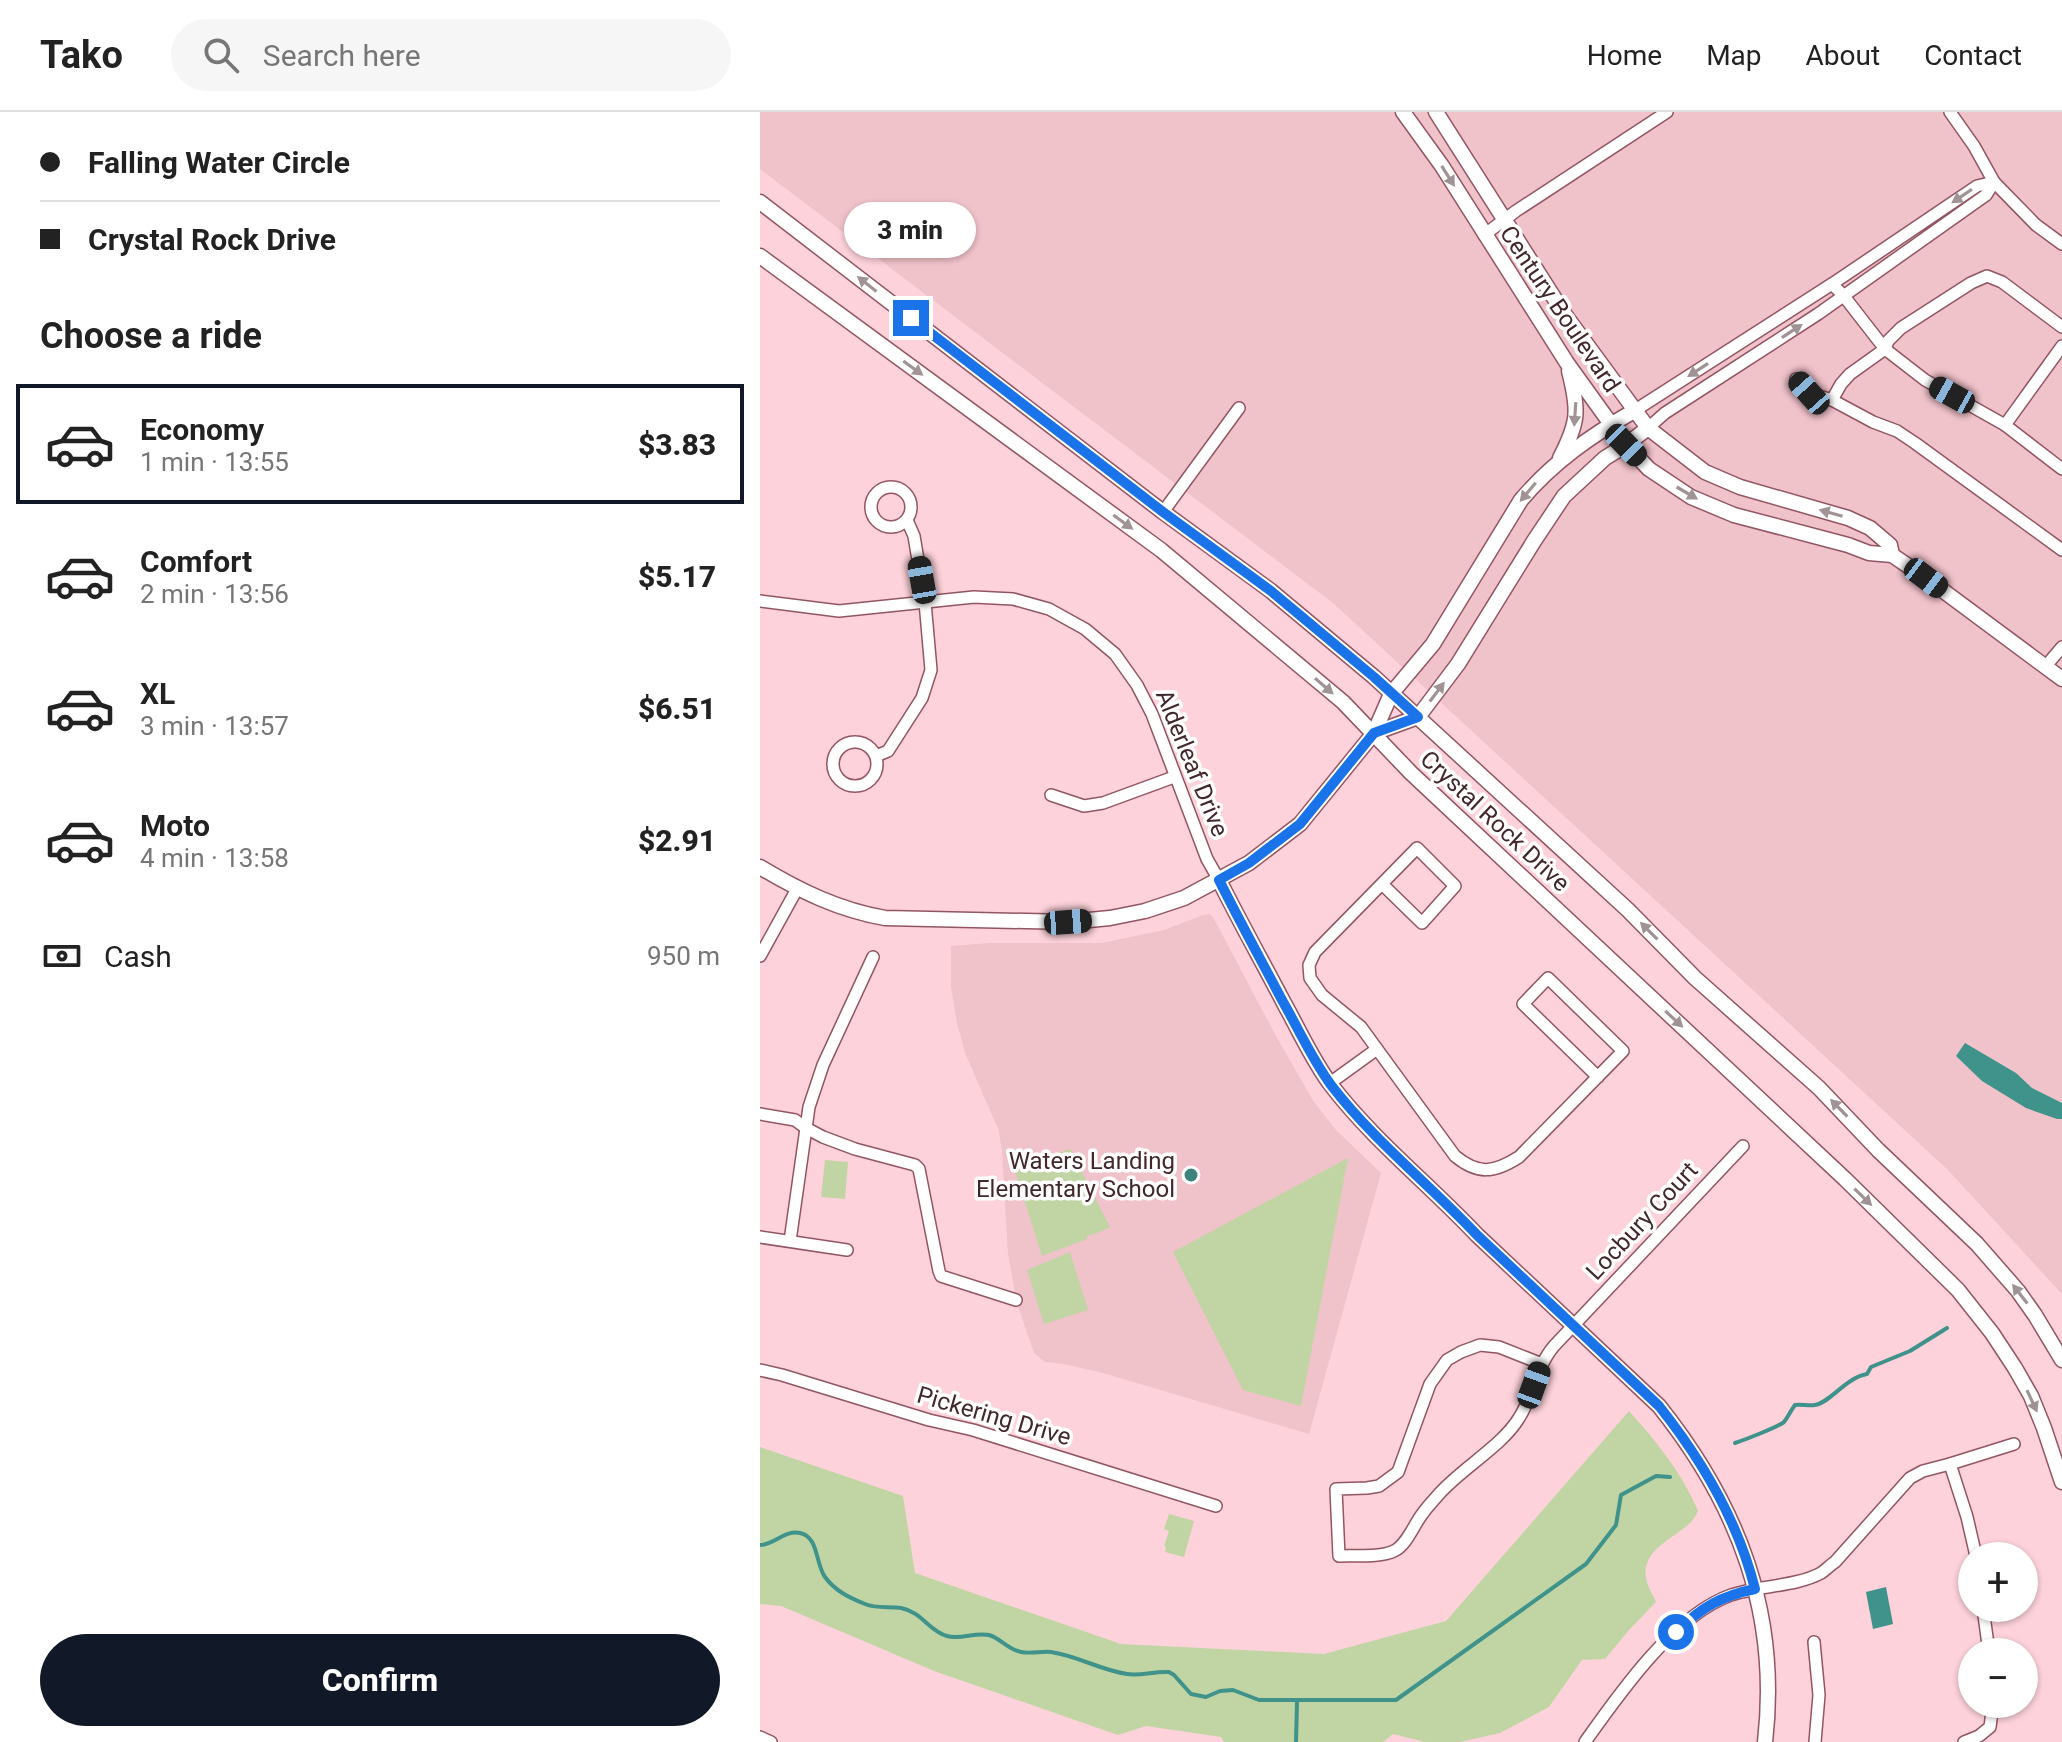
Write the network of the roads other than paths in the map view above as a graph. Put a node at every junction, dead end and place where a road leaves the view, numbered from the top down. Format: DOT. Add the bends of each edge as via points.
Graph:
graph roads {
  1 [pos="1403,112"];
  2 [pos="1436,112"];
  3 [pos="1667,112"];
  4 [pos="1950,112"];
  5 [pos="1994,182"];
  6 [pos="760,202"];
  7 [pos="1504,219"];
  8 [pos="1484,235"];
  9 [pos="2062,244"];
  10 [pos="760,256"];
  11 [pos="1832,284"];
  12 [pos="1843,295"];
  13 [pos="2062,327"];
  14 [pos="2062,346"];
  15 [pos="1885,349"];
  16 [pos="1567,363"];
  17 [pos="1796,379"];
  18 [pos="1832,400"];
  19 [pos="1239,408"];
  20 [pos="1634,411"];
  21 [pos="1610,425"];
  22 [pos="2005,425"];
  23 [pos="1648,428"];
  24 [pos="1626,445"];
  25 [pos="1558,462"];
  26 [pos="2062,469"];
  27 [pos="1163,512"];
  28 [pos="907,520"];
  29 [pos="2062,550"];
  30 [pos="1892,555"];
  31 [pos="760,601"];
  32 [pos="925,602"];
  33 [pos="2062,647"];
  34 [pos="2045,667"];
  35 [pos="2062,679"];
  36 [pos="1391,694"];
  37 [pos="1418,717"];
  38 [pos="1374,733"];
  39 [pos="876,756"];
  40 [pos="1174,777"];
  41 [pos="1051,795"];
  42 [pos="760,867"];
  43 [pos="1219,880"];
  44 [pos="1382,884"];
  45 [pos="797,889"];
  46 [pos="760,956"];
  47 [pos="873,957"];
  48 [pos="1377,1049"];
  49 [pos="1598,1077"];
  50 [pos="1330,1083"];
  51 [pos="760,1114"];
  52 [pos="806,1128"];
  53 [pos="1743,1146"];
  54 [pos="760,1237"];
  55 [pos="790,1241"];
  56 [pos="847,1250"];
  57 [pos="1016,1300"];
  58 [pos="1573,1325"];
  59 [pos="2062,1360"];
  60 [pos="1542,1364"];
  61 [pos="760,1370"];
  62 [pos="2014,1444"];
  63 [pos="1950,1464"];
  64 [pos="2062,1482"];
  65 [pos="1216,1506"];
  66 [pos="1973,1542"];
  67 [pos="1755,1589"];
  68 [pos="1814,1642"];
  69 [pos="1991,1718"];
  70 [pos="760,1737"];
  71 [pos="771,1742"];
  72 [pos="1585,1742"];
  73 [pos="1765,1742"];
  74 [pos="1815,1742"];
  75 [pos="1964,1742"];
  1 -- 8 [label="street, Century Boulevard, one-way"];
  2 -- 7 [label="street, Century Boulevard"];
  3 -- 7 [label="street"];
  4 -- 5 [label="street"];
  5 -- 9 [label="street"];
  5 -- 11 [label="street, one-way" via="1977,186"];
  5 -- 12 [label="street" via="1986,195"];
  27 -- 6 [label="street, Crystal Rock Drive, one-way"];
  7 -- 8 [label="street"];
  7 -- 20 [label="street, Century Boulevard"];
  8 -- 16 [label="street, Century Boulevard"];
  10 -- 38 [label="street, Crystal Rock Drive, one-way" via="1161,550"];
  11 -- 12 [label="street"];
  11 -- 20 [label="street, one-way"];
  12 -- 15 [label="street"];
  23 -- 12 [label="street, one-way"];
  13 -- 15 [label="street" via="1987,276 1901,328"];
  14 -- 22 [label="street"];
  15 -- 18 [label="street" via="1850,374"];
  15 -- 22 [label="street" via="1925,380"];
  16 -- 21 [label="street, Century Boulevard"];
  16 -- 25 [label="street, one-way" via="1577,418"];
  17 -- 18 [label="street" via="1809,393"];
  18 -- 29 [label="street" via="1897,431"];
  19 -- 27 [label="street"];
  20 -- 21 [label="street"];
  20 -- 23 [label="street, Century Boulevard"];
  21 -- 24 [label="street, Century Boulevard"];
  21 -- 25 [label="street"];
  22 -- 26 [label="street"];
  23 -- 24 [label="street"];
  30 -- 23 [label="street, Century Boulevard, one-way" via="1890,545 1870,528 1705,472"];
  24 -- 30 [label="street, Century Boulevard, one-way" via="1649,469 1691,497 1734,515"];
  37 -- 24 [label="street, one-way" via="1458,664 1564,496"];
  25 -- 36 [label="street, one-way" via="1521,500 1433,644"];
  27 -- 36 [label="street, Crystal Rock Drive" via="1271,591"];
  28 -- 32 [label="street"];
  30 -- 34 [label="street, Century Boulevard"];
  31 -- 32 [label="street, Alderleaf Drive" via="839,611"];
  32 -- 39 [label="street" via="931,670 922,698 888,751"];
  32 -- 40 [label="street, Alderleaf Drive" via="1013,599 1049,609 1085,629 1115,654 1137,685"];
  33 -- 34 [label="street"];
  34 -- 35 [label="street, Century Boulevard"];
  36 -- 37 [label="street, Crystal Rock Drive"];
  36 -- 38 [label="street"];
  37 -- 38 [label="street"];
  59 -- 37 [label="street, Crystal Rock Drive, one-way" via="2027,1303 1977,1244 1819,1088"];
  38 -- 43 [label="street" via="1300,824"];
  38 -- 64 [label="street, Crystal Rock Drive, one-way" via="1958,1290 2031,1396"];
  39 -- 39 [label="street" via="867,745 845,743 834,754 833,769 847,785 861,785 873,777"];
  40 -- 41 [label="street" via="1084,806"];
  40 -- 43 [label="street, Alderleaf Drive"];
  42 -- 45 [label="street"];
  43 -- 45 [label="street" via="1145,911 1068,922 885,918"];
  43 -- 50 [label="street"];
  44 -- 44 [label="street" via="1422,923 1455,886 1417,848"];
  44 -- 48 [label="street" via="1315,952 1309,965 1310,978 1322,995 1361,1027"];
  45 -- 46 [label="street"];
  47 -- 52 [label="street" via="823,1065"];
  48 -- 49 [label="street" via="1455,1156 1478,1169 1505,1166 1519,1157"];
  48 -- 50 [label="street"];
  49 -- 49 [label="street" via="1623,1051 1548,978 1523,1004"];
  50 -- 58 [label="street" via="1415,1176"];
  51 -- 52 [label="street" via="795,1120"];
  52 -- 55 [label="street"];
  52 -- 57 [label="street" via="855,1149 915,1165 941,1276"];
  53 -- 58 [label="street, Locbury Court"];
  54 -- 55 [label="street"];
  55 -- 56 [label="street"];
  58 -- 60 [label="street, Locbury Court"];
  58 -- 67 [label="street" via="1681,1433 1733,1523"];
  60 -- 60 [label="street, Locbury Court" via="1480,1345 1447,1360 1430,1384 1398,1472 1379,1486 1336,1489 1339,1556 1398,1550 1442,1491 1518,1421"];
  61 -- 65 [label="street, Pickering Drive"];
  62 -- 63 [label="street"];
  63 -- 66 [label="street"];
  63 -- 67 [label="street" via="1910,1478 1821,1573"];
  67 -- 72 [label="street" via="1695,1614 1632,1680"];
  67 -- 73 [label="street" via="1766,1649"];
  68 -- 74 [label="street" via="1819,1695"];
  69 -- 75 [label="street" via="1990,1727"];
  70 -- 71 [label="street"];
}
